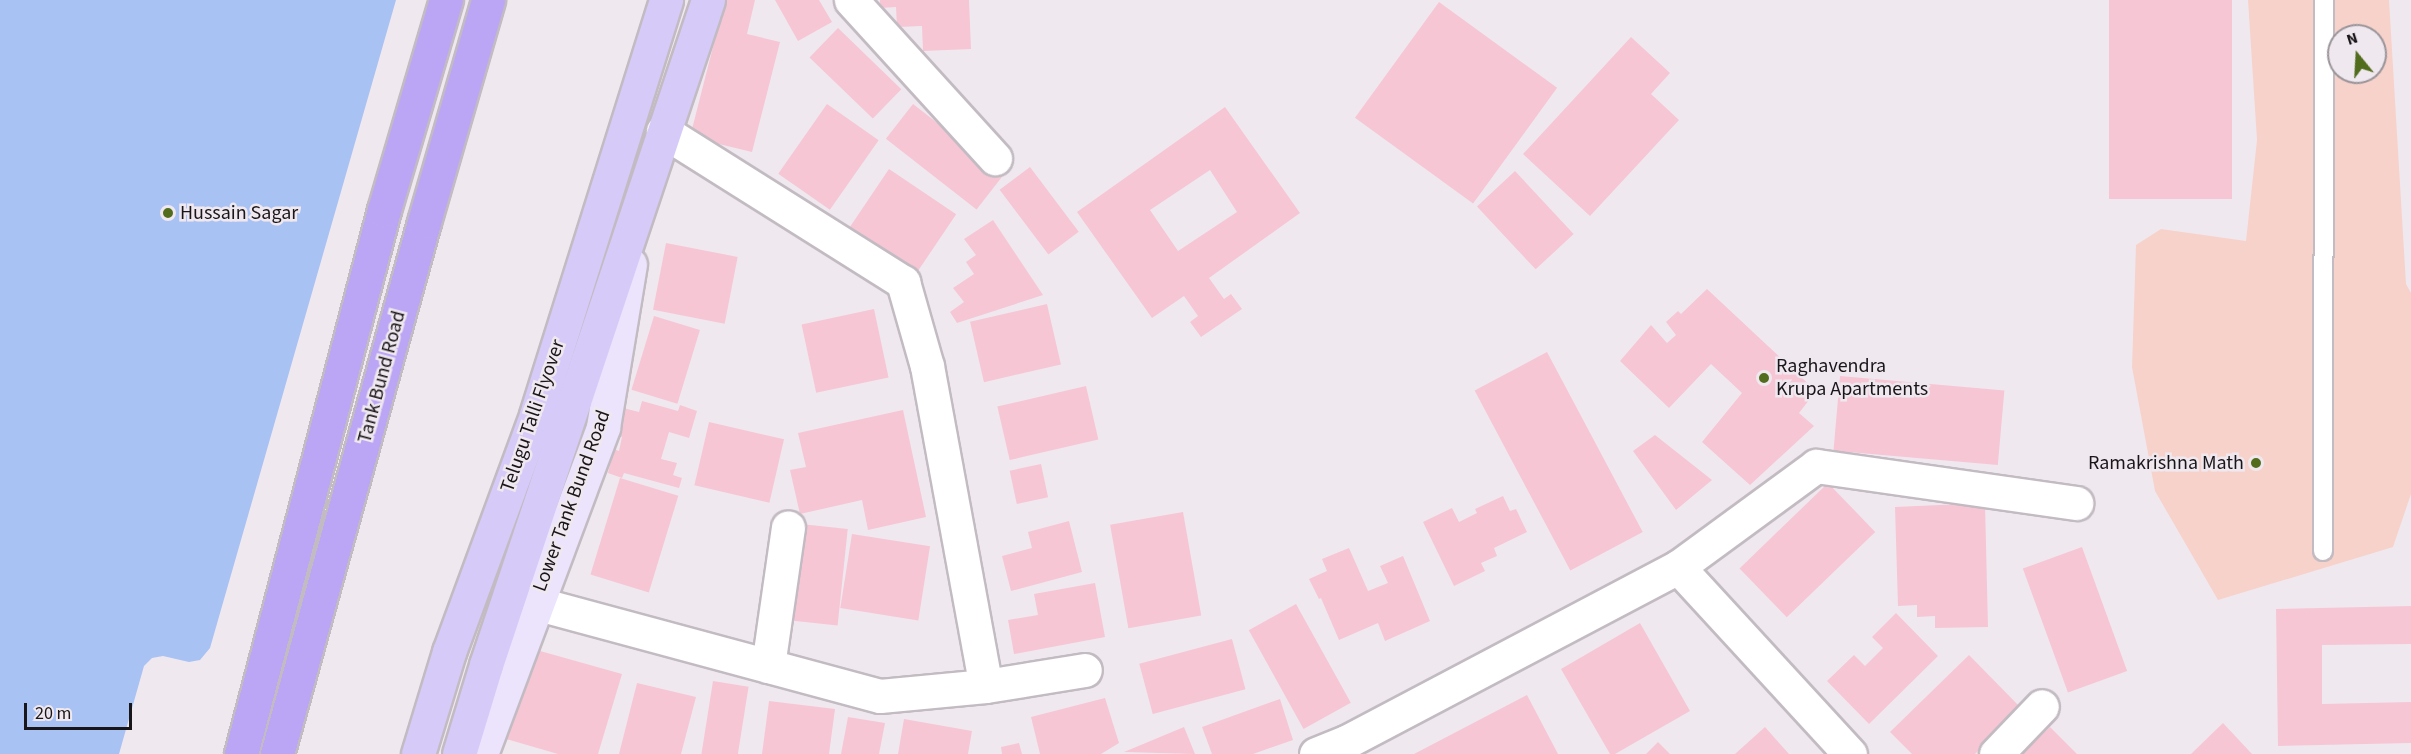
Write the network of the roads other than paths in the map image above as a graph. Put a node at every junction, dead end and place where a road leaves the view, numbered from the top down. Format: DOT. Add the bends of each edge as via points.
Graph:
graph roads {
  1 [pos="446,0"];
  2 [pos="488,0"];
  3 [pos="666,0"];
  4 [pos="708,0"];
  5 [pos="851,0"];
  6 [pos="2324,0"];
  7 [pos="663,131"];
  8 [pos="995,158"];
  9 [pos="640,206"];
  10 [pos="2076,503"];
  11 [pos="788,527"];
  12 [pos="2324,551"];
  13 [pos="1678,567"];
  14 [pos="536,603"];
  15 [pos="768,666"];
  16 [pos="1086,670"];
  17 [pos="986,686"];
  18 [pos="2042,706"];
  19 [pos="1338,750"];
  20 [pos="240,754"];
  21 [pos="277,754"];
  22 [pos="418,754"];
  23 [pos="459,754"];
  24 [pos="481,754"];
  25 [pos="1850,754"];
  26 [pos="1996,754"];
  1 -- 20 [label="highway" via="384,210"];
  2 -- 21 [label="highway, Tank Bund Road"];
  3 -- 22 [label="main road, Telugu Talli Flyover" via="536,415 449,652"];
  4 -- 7 [label="main road"];
  5 -- 8 [label="street"];
  6 -- 12 [label="lane"];
  7 -- 9 [label="main road, Telugu Talli Flyover"];
  7 -- 17 [label="street" via="903,282 927,366"];
  9 -- 14 [label="main road, Lower Tank Bund Road" via="603,427"];
  9 -- 23 [label="main road, Telugu Talli Flyover"];
  10 -- 13 [label="street" via="1816,466"];
  11 -- 15 [label="street"];
  13 -- 19 [label="street"];
  13 -- 25 [label="street"];
  14 -- 15 [label="street"];
  14 -- 24 [label="main road, Lower Tank Bund Road"];
  15 -- 17 [label="street" via="880,696"];
  16 -- 17 [label="street"];
  18 -- 26 [label="street"];
}
